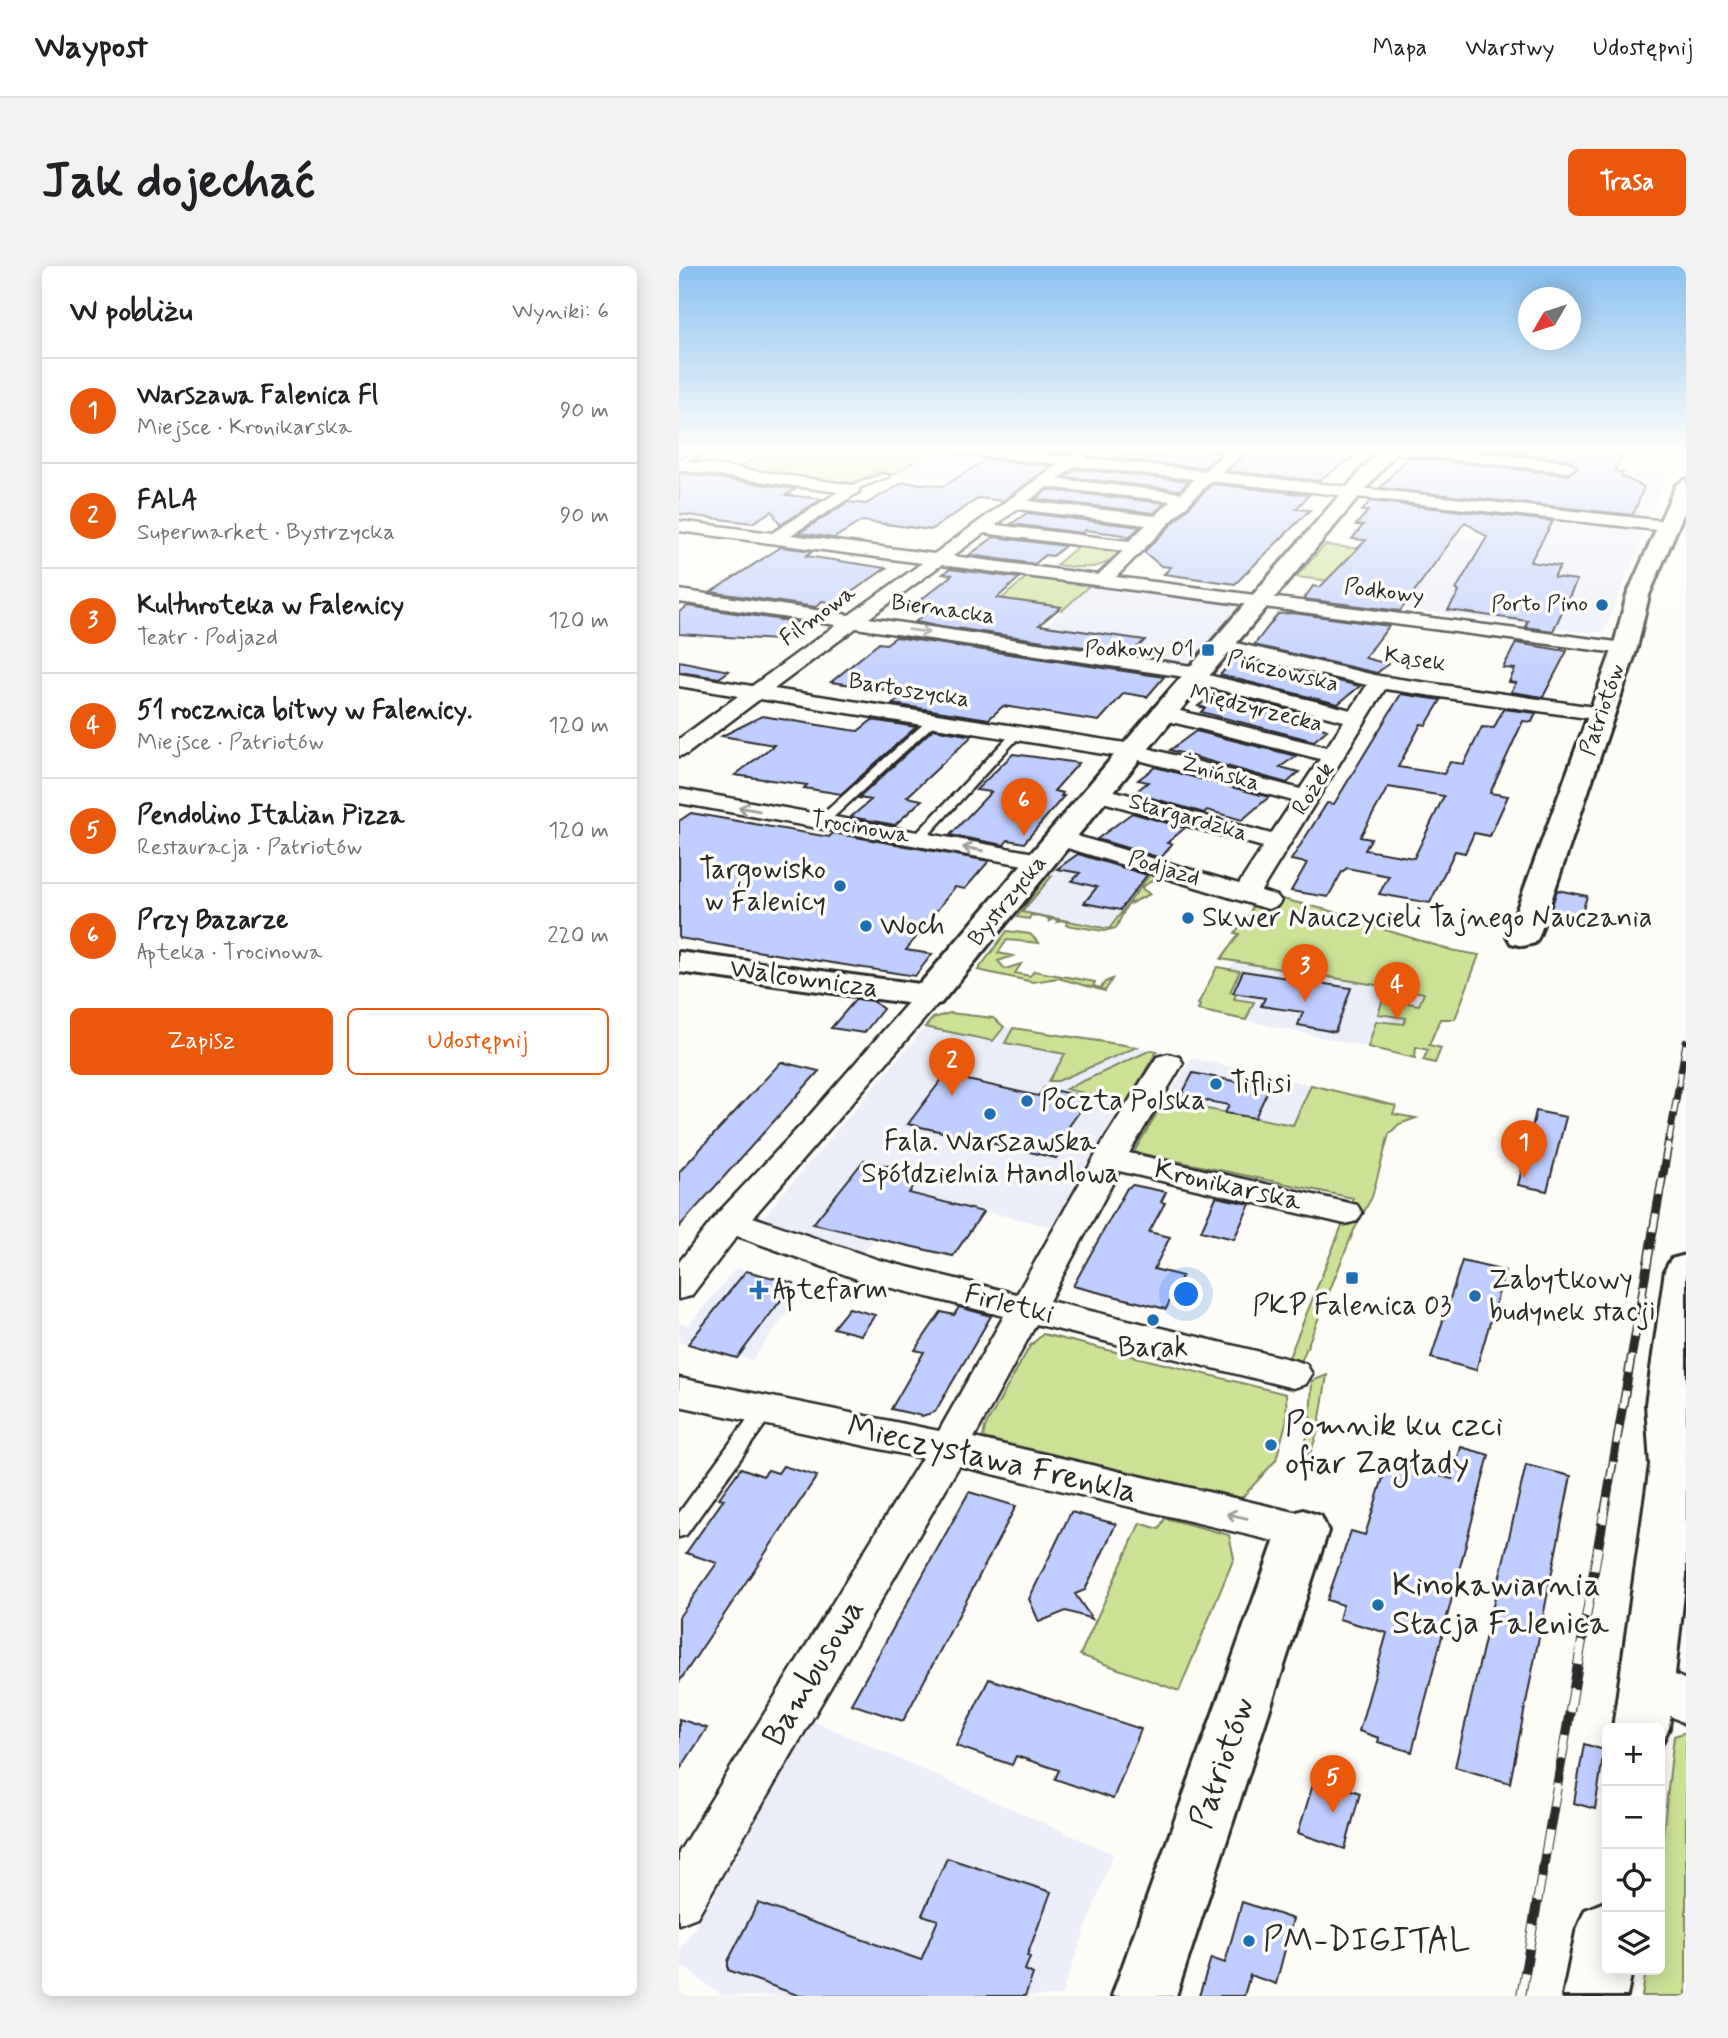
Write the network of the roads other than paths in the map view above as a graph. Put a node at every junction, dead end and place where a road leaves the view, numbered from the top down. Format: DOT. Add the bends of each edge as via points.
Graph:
graph roads {
  1 [pos="709,530"];
  2 [pos="788,530"];
  3 [pos="978,530"];
  4 [pos="1003,530"];
  5 [pos="1152,530"];
  6 [pos="1321,530"];
  7 [pos="1664,530"];
  8 [pos="775,538"];
  9 [pos="1133,547"];
  10 [pos="937,559"];
  11 [pos="1103,580"];
  12 [pos="679,597"];
  13 [pos="1259,600"];
  14 [pos="851,622"];
  15 [pos="1223,646"];
  16 [pos="1625,648"];
  17 [pos="1197,676"];
  18 [pos="679,680"];
  19 [pos="1379,682"];
  20 [pos="756,692"];
  21 [pos="1164,713"];
  22 [pos="1601,714"];
  23 [pos="1358,718"];
  24 [pos="933,721"];
  25 [pos="1016,735"];
  26 [pos="679,749"];
  27 [pos="1131,752"];
  28 [pos="1335,756"];
  29 [pos="1097,793"];
  30 [pos="679,796"];
  31 [pos="1308,798"];
  32 [pos="821,822"];
  33 [pos="1060,838"];
  34 [pos="918,839"];
  35 [pos="1278,844"];
  36 [pos="1040,861"];
  37 [pos="1257,897"];
  38 [pos="1523,936"];
  39 [pos="679,962"];
  40 [pos="929,996"];
  41 [pos="1168,1063"];
  42 [pos="1111,1159"];
  43 [pos="1345,1213"];
  44 [pos="730,1221"];
  45 [pos="1686,1269"];
  46 [pos="679,1287"];
  47 [pos="1027,1310"];
  48 [pos="1293,1374"];
  49 [pos="679,1392"];
  50 [pos="764,1411"];
  51 [pos="949,1448"];
  52 [pos="679,1529"];
  53 [pos="1303,1531"];
  54 [pos="1658,1704"];
  55 [pos="679,1899"];
  56 [pos="1602,1959"];
  57 [pos="1144,1996"];
  58 [pos="1595,1996"];
  1 -- 8 [label="street, Podkowy"];
  2 -- 8 [label="street"];
  3 -- 10 [label="street, Filmowa"];
  4 -- 9 [label="street"];
  5 -- 9 [label="street"];
  6 -- 13 [label="main road, Bystrzycka"];
  7 -- 16 [label="main road, Patriotów" via="1638,595"];
  8 -- 10 [label="street, Podkowy"];
  9 -- 11 [label="street"];
  10 -- 11 [label="street, Podkowy"];
  10 -- 14 [label="street, Filmowa"];
  11 -- 13 [label="street, Podkowy"];
  12 -- 14 [label="street, Biernacka"];
  13 -- 15 [label="main road, Bystrzycka"];
  13 -- 16 [label="street, Podkowy"];
  14 -- 17 [label="street, Biernacka, one-way"];
  14 -- 20 [label="street, Filmowa"];
  15 -- 17 [label="main road, Bystrzycka"];
  15 -- 19 [label="street, Kąsek"];
  16 -- 22 [label="main road, Patriotów"];
  17 -- 21 [label="main road, Bystrzycka"];
  17 -- 23 [label="street, Pińczowska"];
  18 -- 20 [label="street, Bartoszycka"];
  19 -- 22 [label="street, Kąsek"];
  19 -- 23 [label="street, Rożek"];
  20 -- 24 [label="street, Bartoszycka"];
  20 -- 26 [label="street, Filmowa"];
  21 -- 27 [label="main road, Bystrzycka"];
  21 -- 28 [label="street, Międzyrzecka"];
  22 -- 38 [label="main road, Patriotów"];
  23 -- 28 [label="street, Rożek"];
  24 -- 25 [label="street, Bartoszycka"];
  24 -- 32 [label="lane"];
  25 -- 27 [label="street, Bartoszycka"];
  25 -- 34 [label="lane"];
  27 -- 29 [label="main road, Bystrzycka"];
  27 -- 31 [label="street, Żnińska"];
  28 -- 31 [label="street, Rożek"];
  29 -- 33 [label="main road, Bystrzycka"];
  29 -- 35 [label="street, Stargardzka"];
  32 -- 30 [label="street, Trocinowa, one-way"];
  31 -- 35 [label="street, Rożek"];
  32 -- 34 [label="street, Trocinowa"];
  33 -- 36 [label="main road, Bystrzycka"];
  33 -- 37 [label="street, Podjazd"];
  36 -- 34 [label="street, Trocinowa, one-way"];
  35 -- 37 [label="street, Rożek"];
  36 -- 40 [label="main road, Bystrzycka"];
  39 -- 40 [label="main road, Walcownicza"];
  40 -- 44 [label="street, Bystrzycka"];
  41 -- 42 [label="street, Bambusowa"];
  42 -- 43 [label="street, Kronikarska"];
  42 -- 47 [label="street, Bambusowa"];
  44 -- 46 [label="street, Bystrzycka"];
  44 -- 47 [label="street, Firletki" via="872,1271"];
  45 -- 54 [label="main road" via="1669,1404 1674,1465"];
  47 -- 48 [label="street, Firletki"];
  47 -- 51 [label="street, Bambusowa"];
  49 -- 50 [label="street, Mieczysława Frenkla"];
  50 -- 51 [label="street, Mieczysława Frenkla"];
  50 -- 52 [label="lane"];
  53 -- 51 [label="street, Mieczysława Frenkla, one-way"];
  51 -- 55 [label="street, Bambusowa"];
  53 -- 57 [label="main road, Patriotów"];
  56 -- 58 [label="main road"];
}
